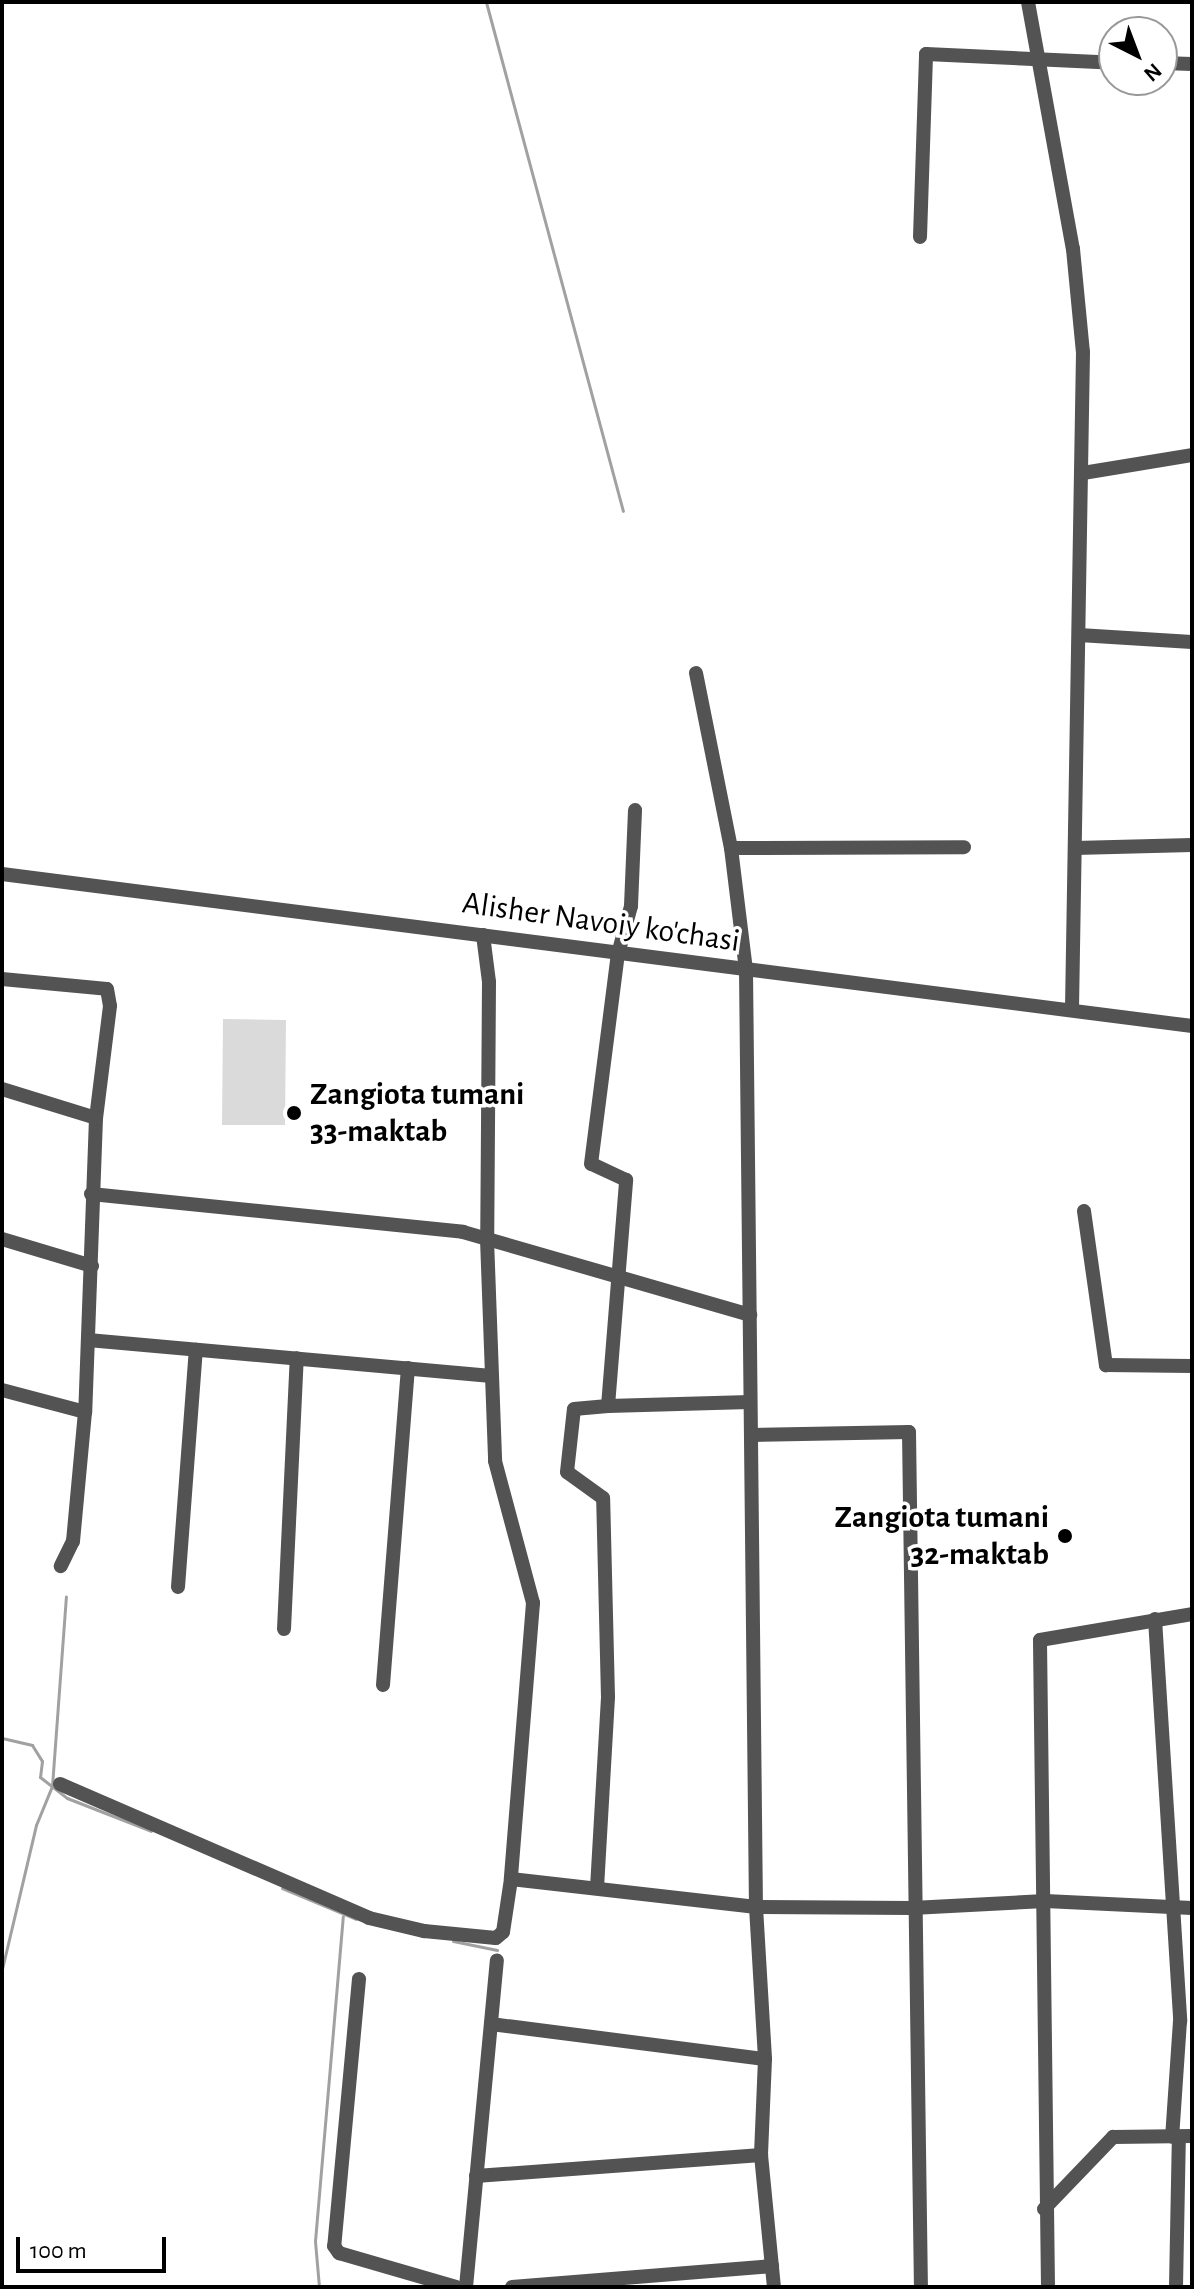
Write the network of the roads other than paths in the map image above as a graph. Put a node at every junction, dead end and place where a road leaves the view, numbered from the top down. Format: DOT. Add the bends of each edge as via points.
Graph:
graph roads {
  1 [pos="1028,2"];
  2 [pos="1037,62"];
  3 [pos="1098,63"];
  4 [pos="920,237"];
  5 [pos="1192,455"];
  6 [pos="1083,473"];
  7 [pos="1079,635"];
  8 [pos="1192,642"];
  9 [pos="696,673"];
  10 [pos="635,810"];
  11 [pos="1192,845"];
  12 [pos="964,847"];
  13 [pos="731,848"];
  14 [pos="1075,848"];
  15 [pos="2,874"];
  16 [pos="483,935"];
  17 [pos="618,954"];
  18 [pos="746,970"];
  19 [pos="2,979"];
  20 [pos="1072,1010"];
  21 [pos="1192,1026"];
  22 [pos="2,1089"];
  23 [pos="96,1118"];
  24 [pos="91,1194"];
  25 [pos="1084,1211"];
  26 [pos="2,1239"];
  27 [pos="487,1239"];
  28 [pos="92,1266"];
  29 [pos="619,1278"];
  30 [pos="750,1315"];
  31 [pos="88,1340"];
  32 [pos="196,1350"];
  33 [pos="297,1358"];
  34 [pos="1192,1366"];
  35 [pos="408,1368"];
  36 [pos="491,1376"];
  37 [pos="2,1390"];
  38 [pos="750,1402"];
  39 [pos="608,1406"];
  40 [pos="85,1412"];
  41 [pos="751,1435"];
  42 [pos="61,1566"];
  43 [pos="178,1587"];
  44 [pos="1192,1614"];
  45 [pos="1155,1619"];
  46 [pos="284,1629"];
  47 [pos="383,1685"];
  48 [pos="60,1784"];
  49 [pos="511,1879"];
  50 [pos="597,1888"];
  51 [pos="1045,1901"];
  52 [pos="756,1907"];
  53 [pos="912,1908"];
  54 [pos="1192,1908"];
  55 [pos="1172,1909"];
  56 [pos="497,1960"];
  57 [pos="359,1979"];
  58 [pos="491,2024"];
  59 [pos="765,2059"];
  60 [pos="1181,2136"];
  61 [pos="761,2155"];
  62 [pos="476,2176"];
  63 [pos="1044,2209"];
  64 [pos="772,2266"];
  65 [pos="456,2287"];
  66 [pos="466,2287"];
  67 [pos="512,2287"];
  68 [pos="774,2287"];
  69 [pos="921,2287"];
  70 [pos="1048,2287"];
  71 [pos="1176,2287"];
  1 -- 2 [label="street"];
  2 -- 3 [label="street"];
  2 -- 4 [label="street" via="926,54"];
  2 -- 6 [label="street" via="1073,249 1083,352"];
  5 -- 6 [label="street"];
  6 -- 7 [label="street"];
  7 -- 8 [label="street"];
  7 -- 14 [label="street"];
  9 -- 13 [label="street"];
  10 -- 17 [label="street" via="631,906"];
  11 -- 14 [label="street"];
  12 -- 13 [label="street"];
  13 -- 18 [label="street"];
  14 -- 20 [label="street"];
  15 -- 16 [label="street, Alisher Navoiy ko'chasi"];
  16 -- 17 [label="street, Alisher Navoiy ko'chasi"];
  16 -- 27 [label="street" via="489,982"];
  17 -- 18 [label="street, Alisher Navoiy ko'chasi"];
  17 -- 29 [label="street" via="591,1164 626,1180"];
  18 -- 20 [label="street, Alisher Navoiy ko'chasi"];
  18 -- 30 [label="street"];
  19 -- 23 [label="street" via="107,989 110,1006"];
  20 -- 21 [label="street, Alisher Navoiy ko'chasi"];
  22 -- 23 [label="street"];
  23 -- 24 [label="street"];
  24 -- 27 [label="street" via="463,1232"];
  24 -- 28 [label="street"];
  25 -- 34 [label="street" via="1106,1365"];
  26 -- 28 [label="street"];
  27 -- 29 [label="street"];
  27 -- 36 [label="street"];
  28 -- 31 [label="street"];
  29 -- 30 [label="street"];
  29 -- 39 [label="street"];
  30 -- 38 [label="street"];
  31 -- 32 [label="street"];
  31 -- 40 [label="street"];
  32 -- 33 [label="street"];
  32 -- 43 [label="street"];
  33 -- 35 [label="street"];
  33 -- 46 [label="street"];
  35 -- 36 [label="street"];
  35 -- 47 [label="street"];
  36 -- 49 [label="street" via="495,1461 533,1603"];
  37 -- 40 [label="street"];
  38 -- 39 [label="street"];
  38 -- 41 [label="street"];
  39 -- 50 [label="street" via="574,1409 567,1472 603,1498 608,1697"];
  40 -- 42 [label="street" via="73,1541"];
  41 -- 52 [label="street"];
  41 -- 53 [label="street" via="909,1432"];
  44 -- 45 [label="street"];
  45 -- 51 [label="street" via="1040,1640"];
  45 -- 55 [label="street"];
  48 -- 49 [label="street" via="369,1918 424,1931 496,1938 503,1932"];
  49 -- 50 [label="street"];
  50 -- 52 [label="street"];
  51 -- 53 [label="street"];
  51 -- 55 [label="street"];
  51 -- 63 [label="street" via="1049,2019"];
  52 -- 53 [label="street"];
  52 -- 59 [label="street"];
  53 -- 69 [label="street"];
  54 -- 55 [label="street"];
  55 -- 60 [label="street"];
  56 -- 58 [label="street"];
  57 -- 65 [label="street" via="334,2246 339,2253"];
  58 -- 59 [label="street"];
  58 -- 62 [label="street"];
  59 -- 61 [label="street"];
  60 -- 63 [label="street" via="1113,2137"];
  60 -- 71 [label="street"];
  61 -- 62 [label="street"];
  61 -- 64 [label="street"];
  62 -- 66 [label="street"];
  63 -- 70 [label="street"];
  64 -- 67 [label="street"];
  64 -- 68 [label="street"];
}
